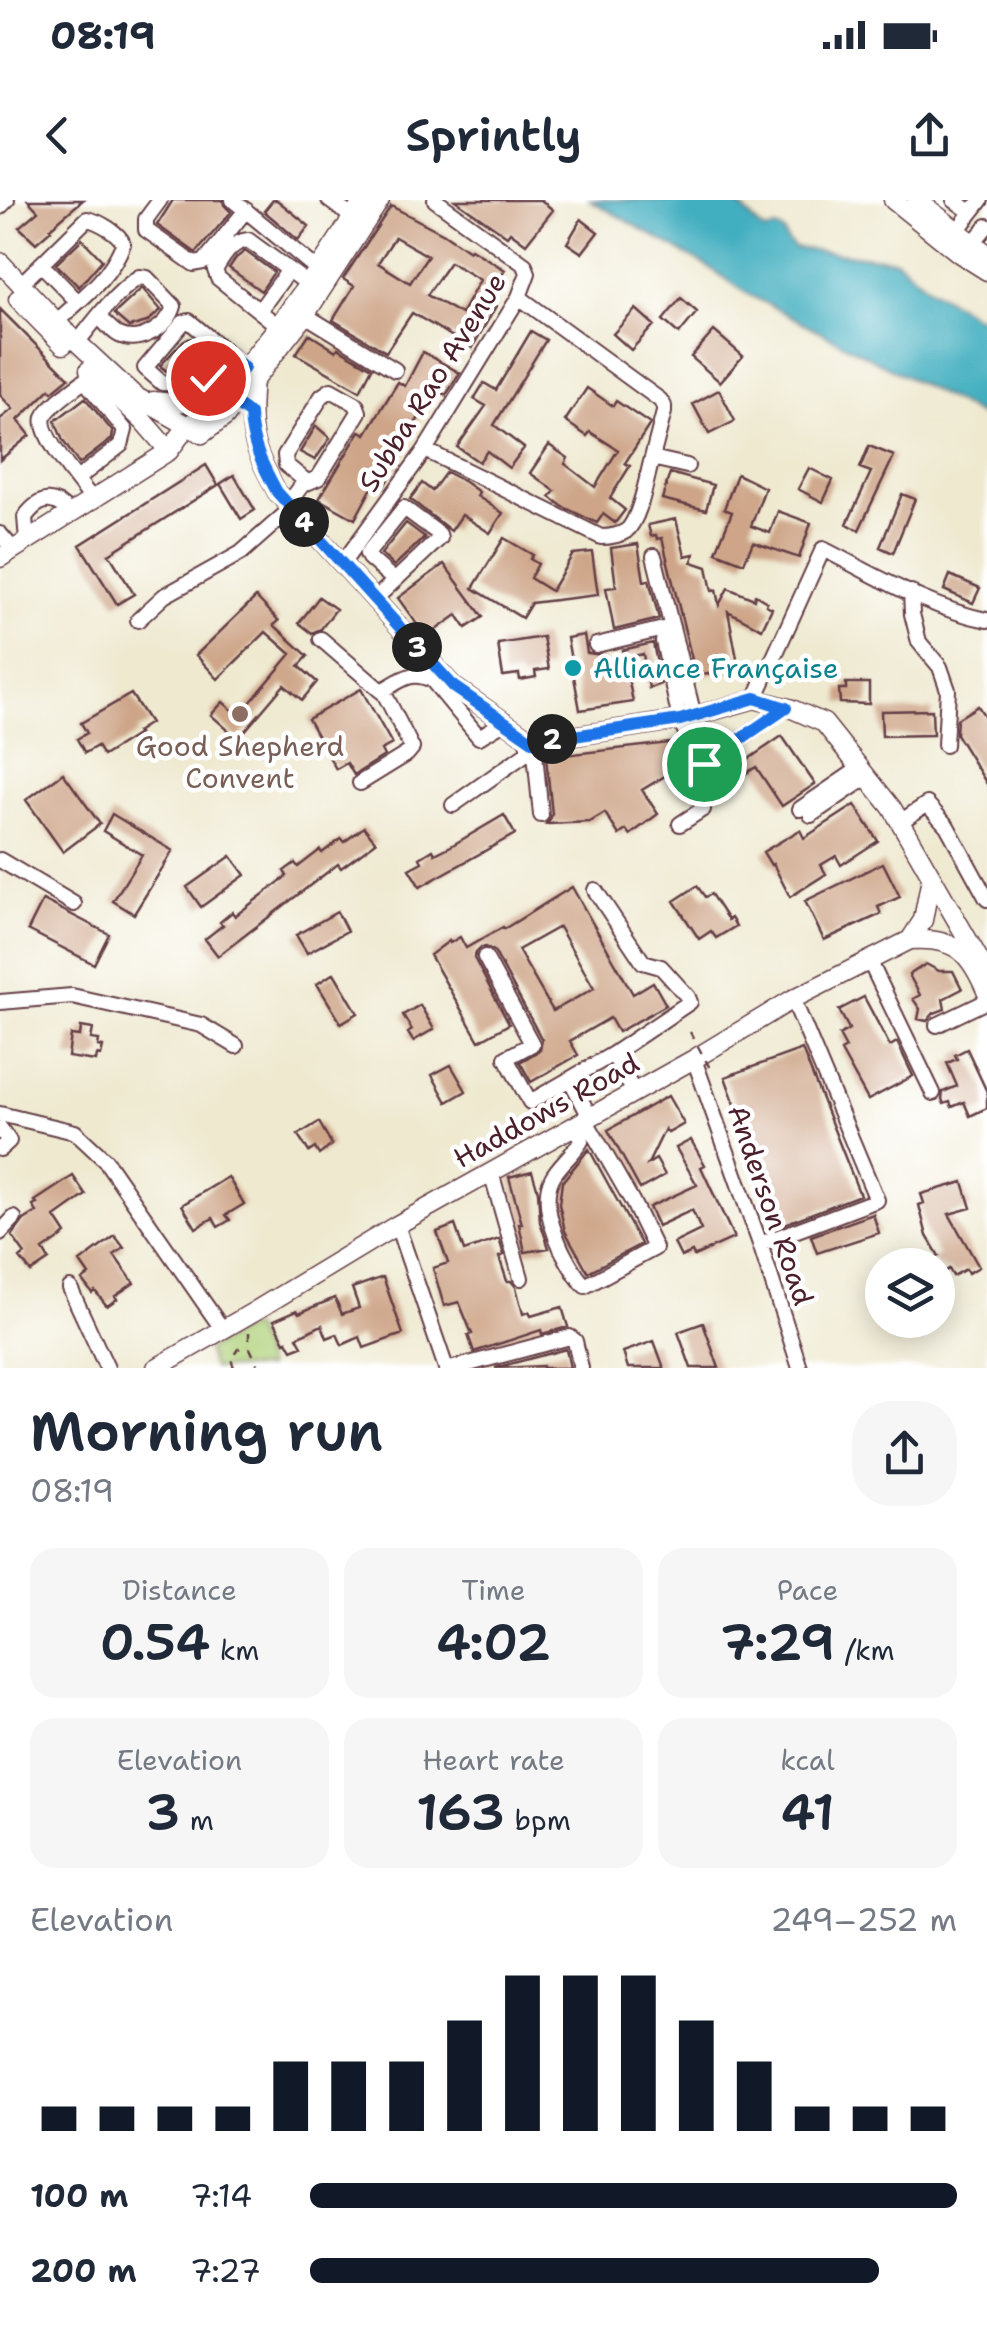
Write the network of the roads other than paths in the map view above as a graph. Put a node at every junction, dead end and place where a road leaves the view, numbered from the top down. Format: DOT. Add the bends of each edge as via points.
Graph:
graph roads {
  1 [pos="7,200"];
  2 [pos="160,200"];
  3 [pos="234,200"];
  4 [pos="329,200"];
  5 [pos="364,200"];
  6 [pos="380,200"];
  7 [pos="435,200"];
  8 [pos="894,200"];
  9 [pos="916,200"];
  10 [pos="954,200"];
  11 [pos="0,206"];
  12 [pos="976,206"];
  13 [pos="246,210"];
  14 [pos="352,218"];
  15 [pos="987,226"];
  16 [pos="956,232"];
  17 [pos="979,249"];
  18 [pos="0,262"];
  19 [pos="41,264"];
  20 [pos="289,270"];
  21 [pos="987,272"];
  22 [pos="313,277"];
  23 [pos="0,280"];
  24 [pos="20,284"];
  25 [pos="519,298"];
  26 [pos="78,302"];
  27 [pos="260,312"];
  28 [pos="305,315"];
  29 [pos="99,317"];
  30 [pos="56,322"];
  31 [pos="278,326"];
  32 [pos="77,342"];
  33 [pos="146,368"];
  34 [pos="242,368"];
  35 [pos="394,370"];
  36 [pos="89,378"];
  37 [pos="133,394"];
  38 [pos="236,404"];
  39 [pos="195,430"];
  40 [pos="426,450"];
  41 [pos="169,451"];
  42 [pos="652,458"];
  43 [pos="687,466"];
  44 [pos="307,482"];
  45 [pos="84,488"];
  46 [pos="392,496"];
  47 [pos="285,502"];
  48 [pos="406,508"];
  49 [pos="0,534"];
  50 [pos="13,549"];
  51 [pos="654,556"];
  52 [pos="342,564"];
  53 [pos="394,580"];
  54 [pos="911,592"];
  55 [pos="374,600"];
  56 [pos="138,620"];
  57 [pos="987,620"];
  58 [pos="672,627"];
  59 [pos="322,640"];
  60 [pos="664,641"];
  61 [pos="596,645"];
  62 [pos="384,692"];
  63 [pos="755,698"];
  64 [pos="786,708"];
  65 [pos="687,718"];
  66 [pos="504,722"];
  67 [pos="531,740"];
  68 [pos="944,744"];
  69 [pos="698,759"];
  70 [pos="864,773"];
  71 [pos="360,783"];
  72 [pos="452,805"];
  73 [pos="806,812"];
  74 [pos="541,815"];
  75 [pos="900,822"];
  76 [pos="680,824"];
  77 [pos="0,860"];
  78 [pos="931,878"];
  79 [pos="595,890"];
  80 [pos="987,899"];
  81 [pos="74,904"];
  82 [pos="910,940"];
  83 [pos="485,958"];
  84 [pos="869,960"];
  85 [pos="987,974"];
  86 [pos="987,993"];
  87 [pos="793,1000"];
  88 [pos="987,1001"];
  89 [pos="0,1002"];
  90 [pos="937,1025"];
  91 [pos="236,1046"];
  92 [pos="613,1054"];
  93 [pos="694,1058"];
  94 [pos="570,1079"];
  95 [pos="634,1092"];
  96 [pos="933,1093"];
  97 [pos="0,1114"];
  98 [pos="584,1120"];
  99 [pos="0,1128"];
  100 [pos="0,1150"];
  101 [pos="491,1172"];
  102 [pos="14,1218"];
  103 [pos="397,1225"];
  104 [pos="0,1233"];
  105 [pos="760,1244"];
  106 [pos="521,1278"];
  107 [pos="70,1288"];
  108 [pos="223,1330"];
  109 [pos="106,1368"];
  110 [pos="156,1368"];
  111 [pos="446,1368"];
  112 [pos="454,1368"];
  113 [pos="582,1368"];
  114 [pos="800,1368"];
  1 -- 11 [label="street"];
  2 -- 13 [label="street" via="146,230 194,264 204,262"];
  3 -- 13 [label="street"];
  4 -- 14 [label="street"];
  5 -- 14 [label="main road"];
  6 -- 28 [label="main road"];
  7 -- 25 [label="street, Subba Rao Avenue" via="525,265"];
  8 -- 21 [label="main road"];
  9 -- 16 [label="main road"];
  10 -- 12 [label="street"];
  12 -- 16 [label="street"];
  13 -- 22 [label="street"];
  14 -- 22 [label="main road"];
  15 -- 17 [label="street"];
  16 -- 17 [label="main road"];
  18 -- 24 [label="main road"];
  19 -- 24 [label="street"];
  19 -- 26 [label="street"];
  19 -- 26 [label="street" via="87,219 121,238 114,266"];
  20 -- 22 [label="street"];
  20 -- 27 [label="street"];
  20 -- 27 [label="street" via="248,240 235,243 215,270"];
  22 -- 31 [label="main road"];
  23 -- 36 [label="main road"];
  24 -- 30 [label="main road"];
  25 -- 40 [label="street, Subba Rao Avenue"];
  25 -- 42 [label="street" via="660,400 664,412"];
  26 -- 30 [label="street"];
  27 -- 31 [label="street"];
  28 -- 34 [label="main road"];
  28 -- 35 [label="street"];
  29 -- 29 [label="street" via="132,338 166,324 174,306 139,276"];
  29 -- 32 [label="street"];
  30 -- 32 [label="main road"];
  31 -- 34 [label="main road"];
  32 -- 37 [label="main road"];
  33 -- 34 [label="street" via="162,383 187,384"];
  33 -- 34 [label="street" via="189,321"];
  33 -- 37 [label="street"];
  34 -- 38 [label="main road"];
  34 -- 38 [label="main road"];
  36 -- 41 [label="main road"];
  36 -- 45 [label="street" via="126,436"];
  36 -- 45 [label="street" via="44,417 60,457"];
  37 -- 38 [label="main road" via="169,404"];
  37 -- 39 [label="main road"];
  38 -- 39 [label="main road" via="202,417"];
  38 -- 47 [label="main road"];
  39 -- 41 [label="main road"];
  40 -- 42 [label="street" via="601,537 627,530 634,521"];
  40 -- 46 [label="street, Subba Rao Avenue"];
  41 -- 45 [label="main road"];
  42 -- 43 [label="street"];
  44 -- 44 [label="street" via="318,478 359,412 330,390 285,455 289,469"];
  44 -- 47 [label="street"];
  45 -- 50 [label="main road" via="70,513"];
  46 -- 48 [label="street"];
  46 -- 52 [label="street, Subba Rao Avenue"];
  47 -- 52 [label="main road"];
  47 -- 56 [label="street" via="241,554 164,596"];
  48 -- 53 [label="street" via="367,554"];
  48 -- 53 [label="street" via="440,538"];
  49 -- 50 [label="street"];
  51 -- 58 [label="street"];
  52 -- 55 [label="main road"];
  53 -- 55 [label="street"];
  54 -- 57 [label="street"];
  54 -- 63 [label="street" via="823,549"];
  54 -- 68 [label="street" via="920,642 948,690"];
  55 -- 66 [label="main road" via="454,687"];
  58 -- 61 [label="street"];
  58 -- 65 [label="street"];
  59 -- 62 [label="street"];
  60 -- 65 [label="street"];
  62 -- 66 [label="street" via="394,682 421,676 434,682 475,735"];
  62 -- 71 [label="street" via="412,748"];
  63 -- 64 [label="main road"];
  63 -- 65 [label="main road"];
  64 -- 70 [label="main road" via="824,722"];
  64 -- 76 [label="street" via="689,774 703,809"];
  65 -- 67 [label="main road"];
  65 -- 69 [label="street"];
  66 -- 67 [label="main road"];
  67 -- 72 [label="street" via="528,752"];
  67 -- 74 [label="street"];
  70 -- 73 [label="street"];
  70 -- 75 [label="main road"];
  75 -- 78 [label="main road"];
  75 -- 80 [label="street" via="927,804"];
  77 -- 81 [label="street"];
  78 -- 82 [label="main road"];
  78 -- 85 [label="main road"];
  79 -- 92 [label="street" via="643,962 661,966 690,1002"];
  82 -- 84 [label="main road, Haddows Road"];
  82 -- 86 [label="main road" via="930,938 964,950"];
  83 -- 94 [label="street" via="532,1044 506,1058 530,1102"];
  84 -- 87 [label="main road, Haddows Road"];
  84 -- 96 [label="street"];
  87 -- 93 [label="main road, Haddows Road"];
  87 -- 105 [label="street" via="878,1200"];
  88 -- 90 [label="street"];
  89 -- 91 [label="street" via="72,996 201,1025"];
  92 -- 94 [label="street"];
  92 -- 95 [label="street"];
  93 -- 95 [label="main road, Haddows Road"];
  93 -- 105 [label="street, Anderson Road"];
  94 -- 98 [label="street"];
  95 -- 98 [label="main road, Haddows Road"];
  97 -- 108 [label="street" via="75,1132 105,1160"];
  98 -- 98 [label="street" via="654,1248 585,1286 559,1244 547,1200 553,1175 581,1142"];
  98 -- 101 [label="main road, Haddows Road"];
  99 -- 100 [label="street" via="9,1141"];
  101 -- 103 [label="main road, Haddows Road"];
  101 -- 106 [label="street"];
  102 -- 104 [label="street"];
  103 -- 108 [label="main road, Haddows Road"];
  103 -- 111 [label="street"];
  105 -- 114 [label="street, Anderson Road"];
  107 -- 109 [label="street"];
  108 -- 110 [label="main road, Haddows Road"];
  112 -- 113 [label="street" via="570,1336"];
}
